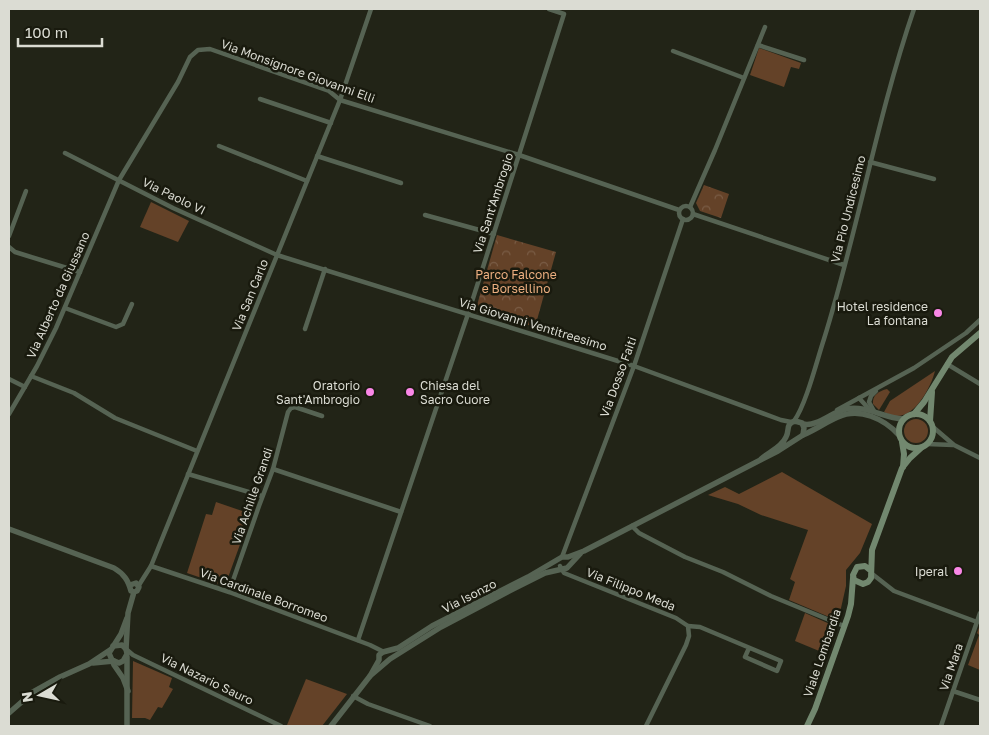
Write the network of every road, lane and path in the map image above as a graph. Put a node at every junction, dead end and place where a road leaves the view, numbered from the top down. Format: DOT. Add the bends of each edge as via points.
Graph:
graph roads {
  1 [pos="371,9"];
  2 [pos="549,9"];
  3 [pos="914,9"];
  4 [pos="765,26"];
  5 [pos="758,45"];
  6 [pos="673,52"];
  7 [pos="804,60"];
  8 [pos="744,78"];
  9 [pos="260,99"];
  10 [pos="340,100"];
  11 [pos="331,123"];
  12 [pos="219,146"];
  13 [pos="65,153"];
  14 [pos="519,155"];
  15 [pos="317,156"];
  16 [pos="870,162"];
  17 [pos="934,179"];
  18 [pos="119,180"];
  19 [pos="307,181"];
  20 [pos="401,183"];
  21 [pos="26,192"];
  22 [pos="690,207"];
  23 [pos="680,210"];
  24 [pos="426,214"];
  25 [pos="693,214"];
  26 [pos="683,219"];
  27 [pos="494,234"];
  28 [pos="9,236"];
  29 [pos="9,247"];
  30 [pos="277,255"];
  31 [pos="844,265"];
  32 [pos="325,270"];
  33 [pos="80,272"];
  34 [pos="132,304"];
  35 [pos="65,308"];
  36 [pos="468,314"];
  37 [pos="980,320"];
  38 [pos="305,329"];
  39 [pos="980,333"];
  40 [pos="947,364"];
  41 [pos="634,366"];
  42 [pos="31,376"];
  43 [pos="9,379"];
  44 [pos="980,384"];
  45 [pos="880,386"];
  46 [pos="934,386"];
  47 [pos="25,387"];
  48 [pos="859,398"];
  49 [pos="871,410"];
  50 [pos="10,411"];
  51 [pos="834,413"];
  52 [pos="914,414"];
  53 [pos="322,416"];
  54 [pos="903,419"];
  55 [pos="781,420"];
  56 [pos="796,422"];
  57 [pos="931,424"];
  58 [pos="787,431"];
  59 [pos="803,435"];
  60 [pos="900,438"];
  61 [pos="795,439"];
  62 [pos="954,445"];
  63 [pos="924,446"];
  64 [pos="197,452"];
  65 [pos="980,458"];
  66 [pos="760,459"];
  67 [pos="902,468"];
  68 [pos="273,469"];
  69 [pos="188,474"];
  70 [pos="262,496"];
  71 [pos="401,512"];
  72 [pos="632,526"];
  73 [pos="9,528"];
  74 [pos="872,550"];
  75 [pos="584,551"];
  76 [pos="564,557"];
  77 [pos="151,566"];
  78 [pos="566,566"];
  79 [pos="860,566"];
  80 [pos="871,572"];
  81 [pos="574,577"];
  82 [pos="853,578"];
  83 [pos="865,583"];
  84 [pos="884,584"];
  85 [pos="130,585"];
  86 [pos="139,585"];
  87 [pos="134,592"];
  88 [pos="229,592"];
  89 [pos="851,604"];
  90 [pos="980,613"];
  91 [pos="127,618"];
  92 [pos="977,622"];
  93 [pos="688,626"];
  94 [pos="844,626"];
  95 [pos="358,640"];
  96 [pos="370,644"];
  97 [pos="112,648"];
  98 [pos="749,648"];
  99 [pos="126,649"];
  100 [pos="385,652"];
  101 [pos="127,657"];
  102 [pos="379,659"];
  103 [pos="113,661"];
  104 [pos="388,661"];
  105 [pos="89,664"];
  106 [pos="370,676"];
  107 [pos="128,691"];
  108 [pos="954,691"];
  109 [pos="353,696"];
  110 [pos="980,700"];
  111 [pos="9,714"];
  112 [pos="128,726"];
  113 [pos="281,726"];
  114 [pos="331,726"];
  115 [pos="430,726"];
  116 [pos="646,726"];
  117 [pos="808,726"];
  118 [pos="941,726"];
  1 -- 10 [label="street, Via San Carlo"];
  2 -- 14 [label="street, Via Sant'Ambrogio" via="564,14"];
  3 -- 16 [label="street, Via Pio Undicesimo"];
  4 -- 5 [label="street"];
  5 -- 7 [label="street"];
  5 -- 8 [label="street"];
  6 -- 8 [label="street"];
  8 -- 22 [label="street"];
  9 -- 11 [label="street"];
  10 -- 11 [label="street, Via San Carlo"];
  10 -- 14 [label="street, Via Monsignore Giovanni Elli"];
  10 -- 18 [label="street, Via Monsignore Giovanni Elli" via="329,91 210,49 198,50 189,59"];
  11 -- 15 [label="street, Via San Carlo"];
  12 -- 19 [label="street"];
  13 -- 18 [label="street, Via Paolo VI"];
  14 -- 23 [label="street, Via Monsignore Giovanni Elli"];
  14 -- 27 [label="street, Via Sant'Ambrogio"];
  15 -- 19 [label="street, Via San Carlo"];
  15 -- 20 [label="street"];
  16 -- 17 [label="street"];
  16 -- 31 [label="street, Via Pio Undicesimo"];
  18 -- 30 [label="street, Via Paolo VI"];
  18 -- 33 [label="street, Via Alberto da Giussano"];
  19 -- 30 [label="street, Via San Carlo"];
  21 -- 28 [label="street"];
  22 -- 23 [label="street" via="684,206"];
  22 -- 25 [label="street"];
  23 -- 26 [label="street"];
  24 -- 27 [label="street"];
  25 -- 26 [label="street" via="690,219"];
  25 -- 31 [label="street"];
  26 -- 41 [label="street, Via Dosso Faiti"];
  27 -- 36 [label="street, Via Sant'Ambrogio"];
  29 -- 33 [label="street" via="15,252"];
  30 -- 32 [label="street, Via Giovanni Ventitreesimo"];
  30 -- 64 [label="street, Via San Carlo"];
  31 -- 56 [label="street, Via Pio Undicesimo" via="827,330"];
  32 -- 36 [label="street, Via Giovanni Ventitreesimo"];
  32 -- 38 [label="street"];
  33 -- 35 [label="street, Via Alberto da Giussano"];
  34 -- 35 [label="street" via="123,324 116,327"];
  35 -- 42 [label="street, Via Alberto da Giussano"];
  36 -- 41 [label="street, Via Giovanni Ventitreesimo"];
  36 -- 71 [label="street, Via Sant'Ambrogio"];
  37 -- 45 [label="street" via="949,345"];
  39 -- 40 [label="main road"];
  40 -- 44 [label="street"];
  40 -- 46 [label="main road"];
  41 -- 55 [label="street, Via Giovanni Ventitreesimo"];
  41 -- 76 [label="street, Via Dosso Faiti"];
  42 -- 47 [label="street, Via Alberto da Giussano"];
  42 -- 64 [label="street" via="74,393 115,418"];
  43 -- 47 [label="street"];
  45 -- 48 [label="street"];
  45 -- 49 [label="street" via="870,398"];
  46 -- 52 [label="main road"];
  46 -- 57 [label="main road" via="930,403"];
  47 -- 50 [label="street, Via Alberto da Giussano"];
  48 -- 49 [label="street"];
  48 -- 51 [label="street"];
  49 -- 51 [label="street" via="852,408"];
  49 -- 54 [label="street"];
  51 -- 56 [label="street" via="812,424"];
  52 -- 54 [label="main road"];
  52 -- 57 [label="main road" via="923,415"];
  53 -- 68 [label="street, Via Achille Grandi" via="290,409"];
  54 -- 60 [label="main road" via="898,429"];
  55 -- 56 [label="street, Via Giovanni Ventitreesimo"];
  55 -- 58 [label="street"];
  56 -- 58 [label="street"];
  56 -- 59 [label="street" via="804,430"];
  57 -- 62 [label="street"];
  57 -- 63 [label="main road" via="932,436"];
  58 -- 61 [label="street"];
  58 -- 66 [label="street" via="780,445"];
  59 -- 60 [label="street" via="839,416 865,414 890,426"];
  59 -- 61 [label="street"];
  60 -- 63 [label="main road" via="911,448"];
  60 -- 67 [label="main road" via="904,454"];
  61 -- 66 [label="street"];
  62 -- 63 [label="street"];
  62 -- 65 [label="street"];
  63 -- 67 [label="main road"];
  64 -- 69 [label="street, Via San Carlo"];
  66 -- 72 [label="street, Via Isonzo"];
  67 -- 74 [label="main road"];
  68 -- 70 [label="street, Via Achille Grandi"];
  68 -- 71 [label="street"];
  69 -- 70 [label="street"];
  69 -- 77 [label="street, Via San Carlo"];
  70 -- 88 [label="street, Via Achille Grandi"];
  71 -- 95 [label="street, Via Sant'Ambrogio"];
  72 -- 75 [label="street, Via Isonzo"];
  72 -- 94 [label="street" via="639,533 685,557"];
  73 -- 85 [label="street" via="114,568"];
  74 -- 79 [label="main road"];
  74 -- 80 [label="main road"];
  75 -- 76 [label="street, Via Isonzo"];
  75 -- 78 [label="street, Via Isonzo"];
  76 -- 78 [label="street"];
  76 -- 78 [label="street" via="559,561"];
  76 -- 100 [label="street, Via Isonzo" via="432,626 398,648"];
  77 -- 86 [label="street, Via San Carlo"];
  77 -- 88 [label="street, Via Cardinale Borromeo"];
  78 -- 81 [label="street, Via Filippo Meda"];
  78 -- 81 [label="street, Via Filippo Meda" via="563,572"];
  78 -- 104 [label="street, Via Isonzo" via="441,627"];
  79 -- 80 [label="main road"];
  79 -- 82 [label="main road" via="855,569"];
  80 -- 83 [label="main road"];
  80 -- 84 [label="street"];
  81 -- 93 [label="street, Via Filippo Meda" via="676,618"];
  82 -- 83 [label="main road"];
  82 -- 89 [label="main road"];
  83 -- 84 [label="street"];
  83 -- 89 [label="main road"];
  84 -- 92 [label="street" via="914,600"];
  85 -- 86 [label="street" via="134,582"];
  85 -- 87 [label="street"];
  86 -- 87 [label="street"];
  87 -- 91 [label="street"];
  88 -- 95 [label="street, Via Cardinale Borromeo"];
  89 -- 94 [label="main road, Viale Lombardia"];
  90 -- 92 [label="street, Via Mara"];
  91 -- 97 [label="street"];
  91 -- 99 [label="street"];
  92 -- 108 [label="street, Via Mara"];
  93 -- 98 [label="street, Via Filippo Meda" via="700,627"];
  93 -- 116 [label="street" via="686,645"];
  94 -- 117 [label="main road, Viale Lombardia"];
  95 -- 96 [label="street, Via Cardinale Borromeo"];
  96 -- 100 [label="street, Via Cardinale Borromeo"];
  96 -- 102 [label="street"];
  97 -- 99 [label="street" via="119,645"];
  97 -- 103 [label="street" via="110,656"];
  97 -- 105 [label="street"];
  98 -- 98 [label="street, Via Filippo Meda" via="745,657 777,671 781,661"];
  99 -- 101 [label="street"];
  99 -- 113 [label="street, Via Nazario Sauro"];
  100 -- 102 [label="street, Via Isonzo"];
  100 -- 104 [label="street" via="389,654"];
  101 -- 103 [label="street" via="120,662"];
  101 -- 107 [label="street"];
  102 -- 104 [label="street"];
  102 -- 106 [label="street, Via Isonzo"];
  103 -- 105 [label="street"];
  103 -- 107 [label="street"];
  104 -- 106 [label="street, Via Isonzo"];
  105 -- 111 [label="street" via="38,689"];
  106 -- 109 [label="street, Via Isonzo"];
  107 -- 112 [label="street"];
  108 -- 110 [label="street"];
  108 -- 118 [label="street, Via Mara"];
  109 -- 114 [label="street, Via Isonzo"];
  109 -- 115 [label="street"];
}
